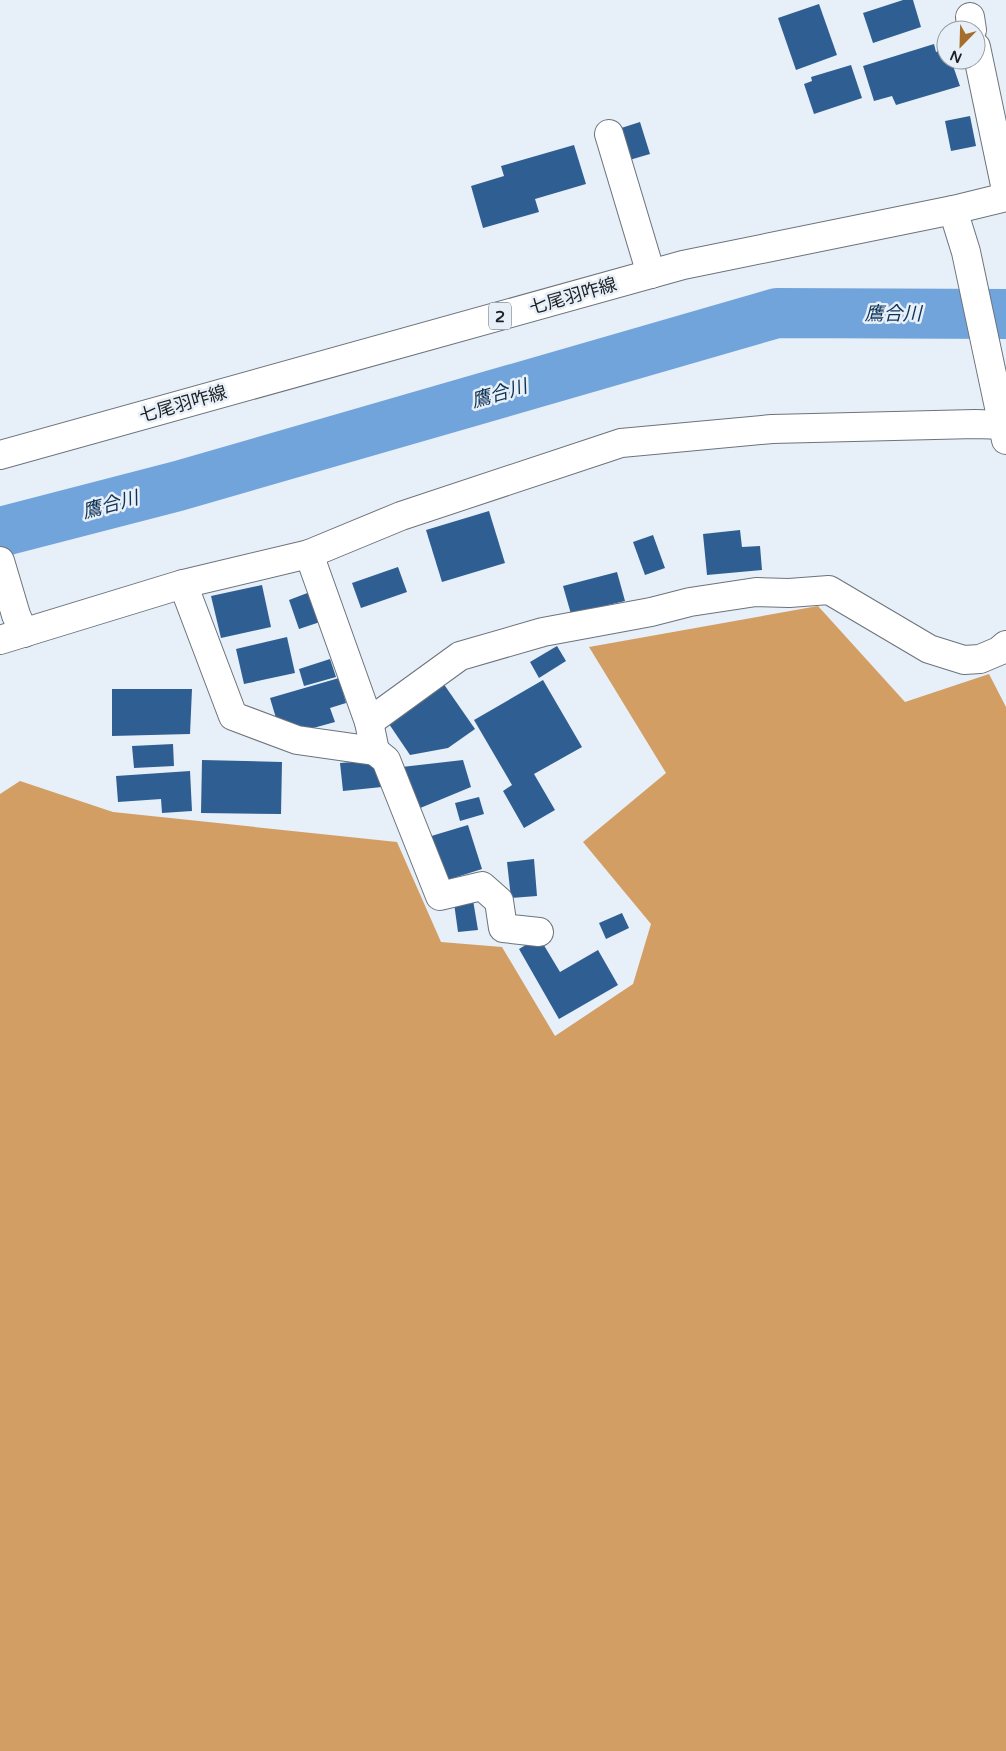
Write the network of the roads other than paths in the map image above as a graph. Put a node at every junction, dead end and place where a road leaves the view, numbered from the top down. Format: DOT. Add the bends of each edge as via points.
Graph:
graph roads {
  1 [pos="981,70"];
  2 [pos="609,134"];
  3 [pos="1006,190"];
  4 [pos="1006,197"];
  5 [pos="953,210"];
  6 [pos="651,274"];
  7 [pos="1005,430"];
  8 [pos="0,456"];
  9 [pos="310,554"];
  10 [pos="0,561"];
  11 [pos="183,584"];
  12 [pos="13,629"];
  13 [pos="1006,645"];
  14 [pos="369,722"];
  15 [pos="375,751"];
  16 [pos="539,932"];
  1 -- 3 [label="street"];
  2 -- 6 [label="street"];
  4 -- 5 [label="street, 七尾羽咋線 / 2"];
  5 -- 6 [label="street, 七尾羽咋線 / 2"];
  5 -- 7 [label="street" via="966,252"];
  6 -- 8 [label="street, 七尾羽咋線 / 2"];
  7 -- 9 [label="street" via="975,424 772,428 621,443 401,516"];
  9 -- 11 [label="street"];
  9 -- 14 [label="street"];
  10 -- 12 [label="street"];
  11 -- 12 [label="street"];
  11 -- 15 [label="street" via="233,716 297,740"];
  13 -- 14 [label="street" via="980,659 964,660 929,649 829,590 756,592 543,632 460,656"];
  14 -- 15 [label="street"];
  15 -- 16 [label="street" via="386,760 440,896 482,886 499,901 503,928"];
}
